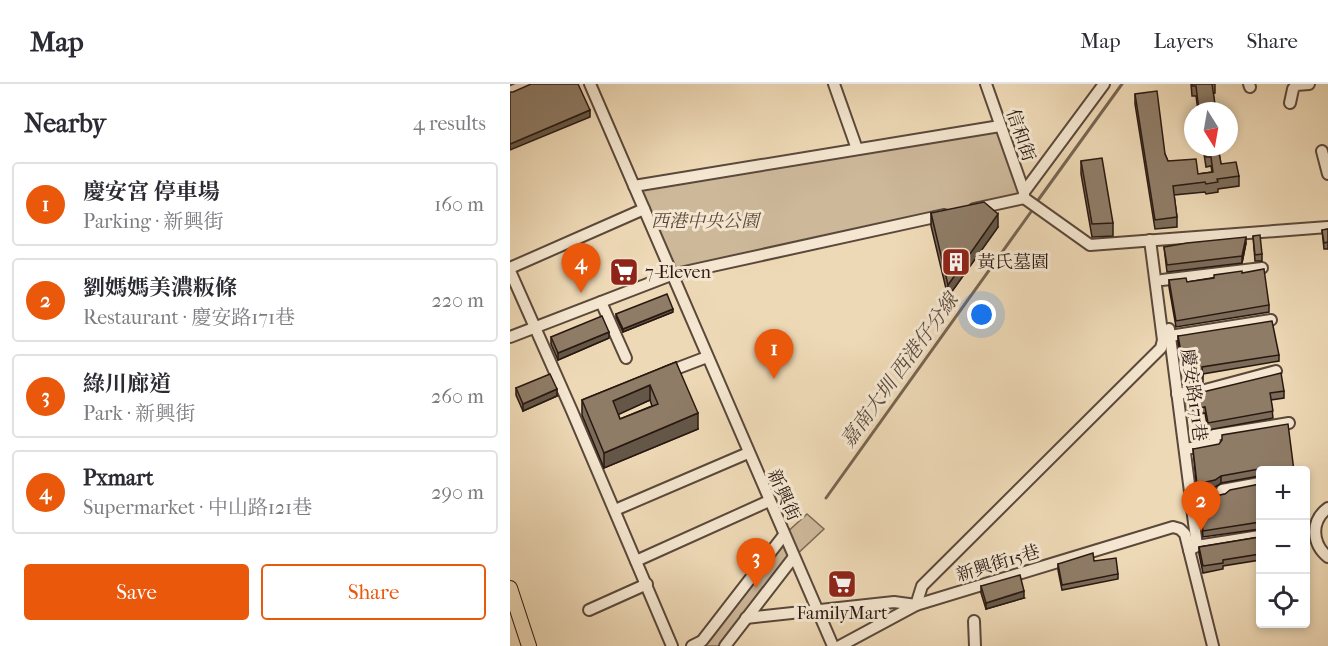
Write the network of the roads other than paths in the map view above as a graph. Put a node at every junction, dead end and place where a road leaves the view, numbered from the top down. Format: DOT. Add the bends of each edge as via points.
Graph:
graph roads {
  1 [pos="528,84"];
  2 [pos="590,84"];
  3 [pos="834,84"];
  4 [pos="986,84"];
  5 [pos="1104,84"];
  6 [pos="1309,84"];
  7 [pos="510,92"];
  8 [pos="1290,103"];
  9 [pos="1000,126"];
  10 [pos="857,149"];
  11 [pos="1322,151"];
  12 [pos="1328,174"];
  13 [pos="634,186"];
  14 [pos="1024,195"];
  15 [pos="644,209"];
  16 [pos="1328,227"];
  17 [pos="1153,240"];
  18 [pos="1262,268"];
  19 [pos="510,269"];
  20 [pos="671,275"];
  21 [pos="1162,280"];
  22 [pos="601,302"];
  23 [pos="1271,320"];
  24 [pos="535,328"];
  25 [pos="1170,336"];
  26 [pos="510,338"];
  27 [pos="707,357"];
  28 [pos="626,358"];
  29 [pos="1276,371"];
  30 [pos="655,378"];
  31 [pos="1178,394"];
  32 [pos="1289,423"];
  33 [pos="1185,449"];
  34 [pos="748,453"];
  35 [pos="1256,484"];
  36 [pos="1190,500"];
  37 [pos="769,501"];
  38 [pos="1328,508"];
  39 [pos="615,510"];
  40 [pos="1173,527"];
  41 [pos="784,535"];
  42 [pos="1256,537"];
  43 [pos="1193,548"];
  44 [pos="1328,557"];
  45 [pos="794,558"];
  46 [pos="636,561"];
  47 [pos="646,584"];
  48 [pos="510,588"];
  49 [pos="916,606"];
  50 [pos="589,610"];
  51 [pos="817,611"];
  52 [pos="746,618"];
  53 [pos="974,621"];
  54 [pos="529,646"];
  55 [pos="672,646"];
  56 [pos="692,646"];
  57 [pos="725,646"];
  58 [pos="833,646"];
  59 [pos="840,646"];
  60 [pos="975,646"];
  61 [pos="1213,646"];
  1 -- 7 [label="street"];
  2 -- 13 [label="street, 新興街"];
  3 -- 10 [label="street"];
  4 -- 9 [label="street, 信和街"];
  5 -- 14 [label="street"];
  6 -- 8 [label="street" via="1296,85"];
  9 -- 10 [label="street"];
  9 -- 14 [label="street, 信和街"];
  10 -- 13 [label="street"];
  11 -- 12 [label="street"];
  13 -- 15 [label="street, 新興街"];
  14 -- 17 [label="street" via="1090,245"];
  14 -- 20 [label="street"];
  15 -- 19 [label="street"];
  15 -- 20 [label="street, 新興街"];
  16 -- 17 [label="street"];
  17 -- 21 [label="street, 慶安路171巷"];
  17 -- 49 [label="street" via="1161,348 922,586"];
  18 -- 21 [label="street"];
  19 -- 24 [label="street"];
  20 -- 22 [label="street"];
  20 -- 27 [label="street, 新興街"];
  21 -- 25 [label="street, 慶安路171巷"];
  22 -- 24 [label="street"];
  22 -- 28 [label="street"];
  23 -- 25 [label="street"];
  24 -- 26 [label="street"];
  24 -- 39 [label="street" via="578,409"];
  25 -- 31 [label="street, 慶安路171巷"];
  27 -- 30 [label="street"];
  27 -- 34 [label="street, 新興街"];
  29 -- 31 [label="street"];
  31 -- 33 [label="street, 慶安路171巷"];
  32 -- 33 [label="street" via="1214,435 1215,444"];
  33 -- 36 [label="street, 慶安路171巷"];
  34 -- 37 [label="street, 新興街"];
  34 -- 39 [label="street"];
  35 -- 36 [label="street"];
  36 -- 43 [label="street, 慶安路171巷"];
  37 -- 41 [label="street, 新興街"];
  37 -- 46 [label="street"];
  38 -- 44 [label="street" via="1314,534 1319,549"];
  39 -- 46 [label="street"];
  40 -- 43 [label="street, 慶安路171巷" via="1185,534"];
  40 -- 49 [label="street, 新興街15巷"];
  41 -- 45 [label="street, 新興街"];
  41 -- 56 [label="street" via="702,641"];
  42 -- 43 [label="street"];
  43 -- 61 [label="street, 慶安路171巷"];
  45 -- 51 [label="street, 新興街"];
  45 -- 52 [label="street"];
  46 -- 47 [label="street"];
  47 -- 50 [label="street"];
  47 -- 55 [label="street"];
  48 -- 54 [label="main road"];
  49 -- 51 [label="street" via="894,602"];
  49 -- 59 [label="street, 新興街15巷"];
  51 -- 52 [label="street"];
  51 -- 58 [label="street, 新興街"];
  52 -- 57 [label="street"];
  53 -- 60 [label="street"];
}
